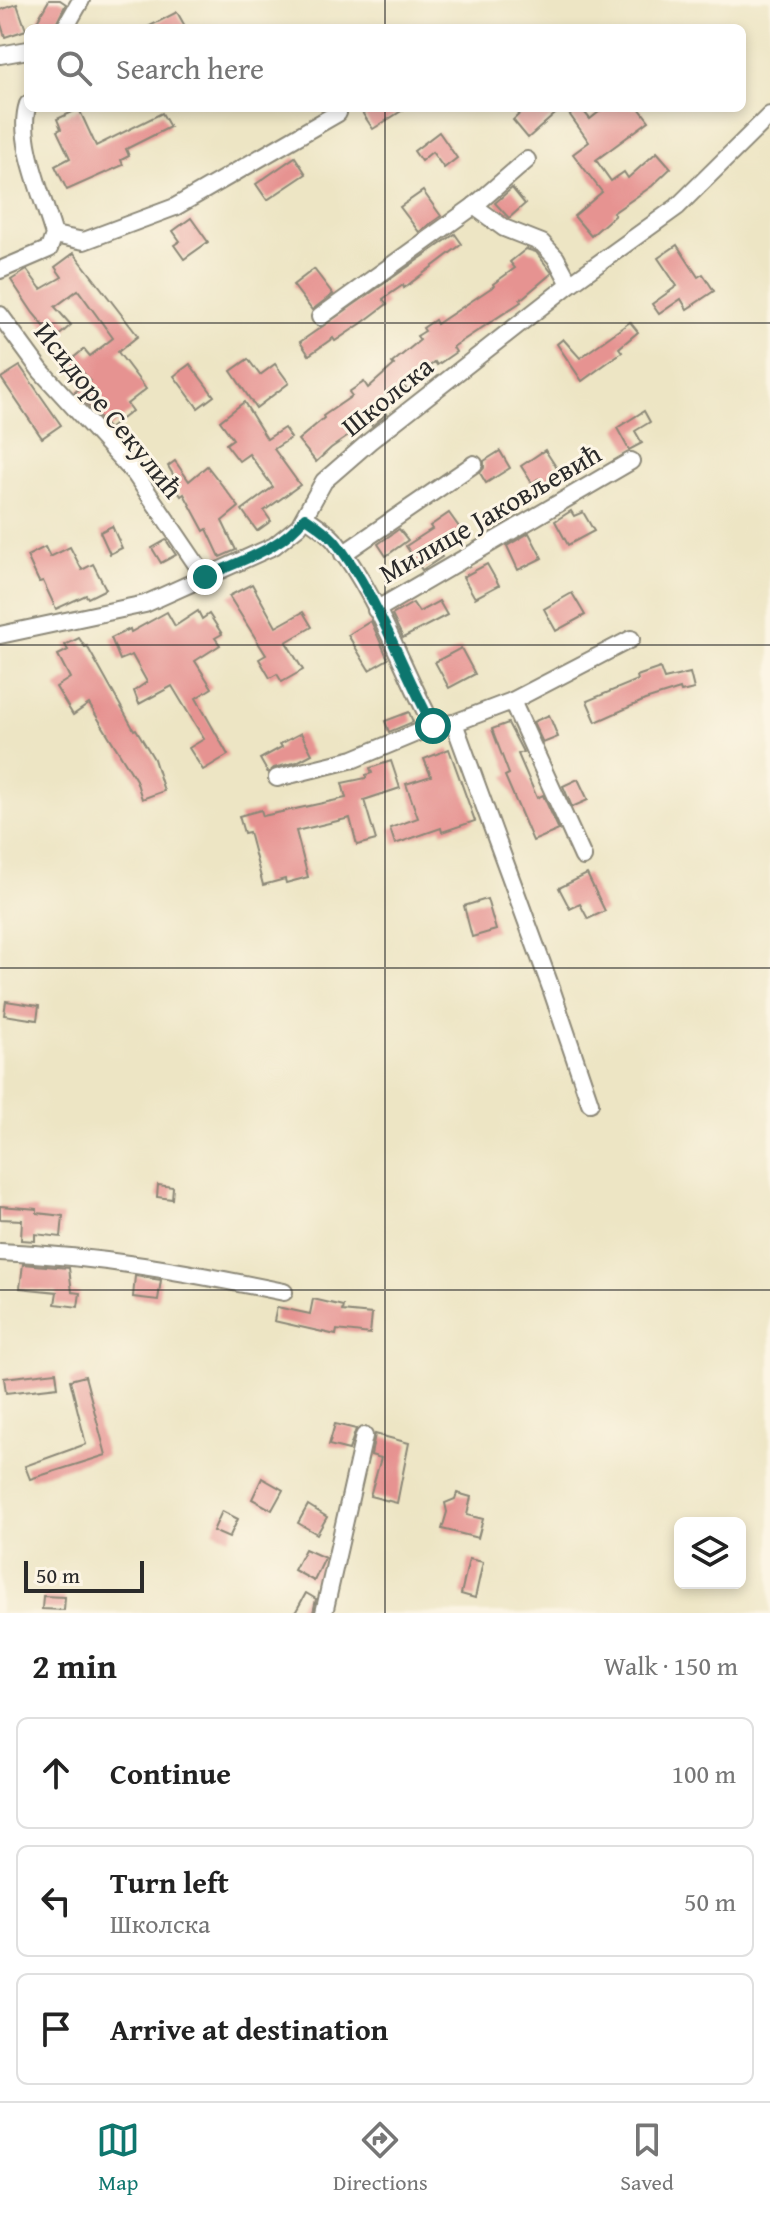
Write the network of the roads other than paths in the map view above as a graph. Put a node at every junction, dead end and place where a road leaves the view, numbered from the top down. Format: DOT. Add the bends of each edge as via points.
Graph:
graph roads {
  1 [pos="81,0"];
  2 [pos="67,24"];
  3 [pos="24,51"];
  4 [pos="0,55"];
  5 [pos="27,112"];
  6 [pos="338,113"];
  7 [pos="770,115"];
  8 [pos="527,160"];
  9 [pos="474,206"];
  10 [pos="54,235"];
  11 [pos="0,270"];
  12 [pos="570,284"];
  13 [pos="0,315"];
  14 [pos="320,317"];
  15 [pos="631,461"];
  16 [pos="474,464"];
  17 [pos="305,517"];
  18 [pos="343,554"];
  19 [pos="205,577"];
  20 [pos="376,610"];
  21 [pos="0,635"];
  22 [pos="631,639"];
  23 [pos="512,701"];
  24 [pos="454,723"];
  25 [pos="433,726"];
  26 [pos="277,778"];
  27 [pos="583,857"];
  28 [pos="590,1103"];
  29 [pos="0,1252"];
  30 [pos="284,1292"];
  31 [pos="364,1436"];
  32 [pos="324,1613"];
  1 -- 2 [label="street"];
  3 -- 4 [label="street"];
  5 -- 10 [label="street" via="27,144"];
  6 -- 10 [label="street" via="150,218 84,241"];
  7 -- 12 [label="street, Школска" via="677,207"];
  8 -- 9 [label="street"];
  9 -- 12 [label="street" via="504,228 542,243"];
  9 -- 14 [label="street"];
  10 -- 11 [label="street" via="49,249"];
  12 -- 17 [label="street, Школска" via="324,481"];
  13 -- 19 [label="street, Исидоре Секулић" via="41,371 135,474"];
  15 -- 20 [label="street, Милице Јаковљевић"];
  16 -- 18 [label="street"];
  17 -- 18 [label="street"];
  17 -- 19 [label="street, Школска" via="274,546"];
  18 -- 20 [label="street"];
  19 -- 21 [label="street, Школска" via="145,604"];
  20 -- 25 [label="street"];
  22 -- 23 [label="street"];
  23 -- 24 [label="street"];
  23 -- 27 [label="street"];
  24 -- 25 [label="street"];
  24 -- 28 [label="street"];
  25 -- 26 [label="street" via="354,759"];
  29 -- 30 [label="street" via="67,1254 169,1268"];
  31 -- 32 [label="street"];
}
